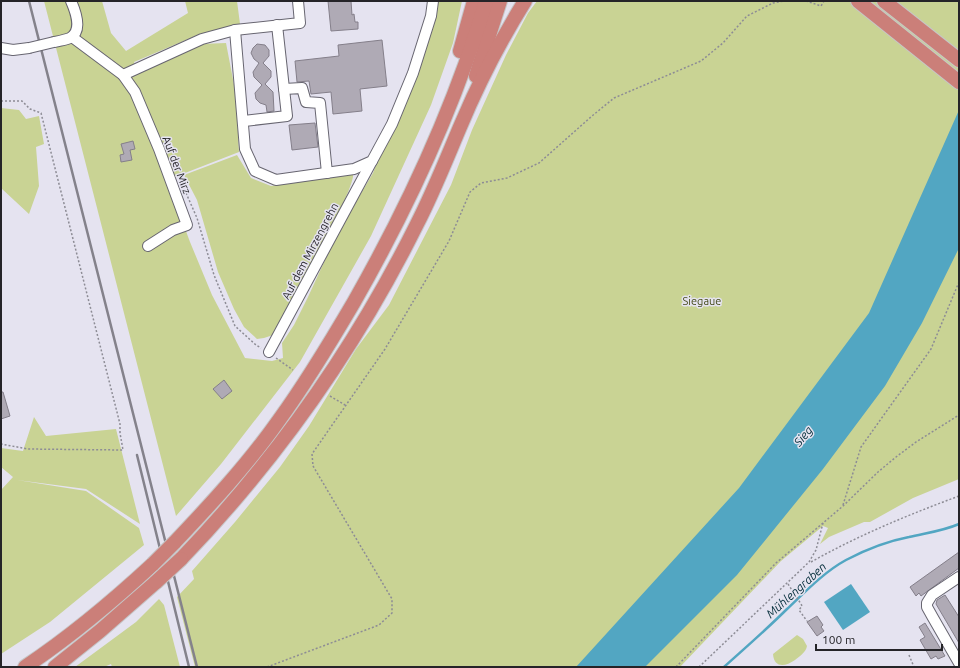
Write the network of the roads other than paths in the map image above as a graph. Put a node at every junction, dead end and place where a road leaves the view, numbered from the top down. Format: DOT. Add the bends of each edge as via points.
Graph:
graph roads {
  1 [pos="71,1"];
  2 [pos="298,1"];
  3 [pos="433,1"];
  4 [pos="474,1"];
  5 [pos="486,1"];
  6 [pos="500,1"];
  7 [pos="525,1"];
  8 [pos="852,1"];
  9 [pos="858,1"];
  10 [pos="884,1"];
  11 [pos="879,18"];
  12 [pos="277,25"];
  13 [pos="234,30"];
  14 [pos="72,37"];
  15 [pos="1,48"];
  16 [pos="959,60"];
  17 [pos="123,75"];
  18 [pos="959,82"];
  19 [pos="284,89"];
  20 [pos="244,121"];
  21 [pos="460,126"];
  22 [pos="372,160"];
  23 [pos="327,172"];
  24 [pos="414,188"];
  25 [pos="148,246"];
  26 [pos="269,352"];
  27 [pos="959,577"];
  28 [pos="959,663"];
  29 [pos="25,667"];
  30 [pos="55,667"];
  1 -- 14 [label="street" via="77,20"];
  2 -- 12 [label="street" via="300,23"];
  3 -- 22 [label="street, Auf dem Mirzengrehn" via="431,16 412,73 392,124"];
  4 -- 24 [label="highway"];
  5 -- 24 [label="highway" via="449,107"];
  6 -- 21 [label="highway"];
  7 -- 21 [label="highway" via="491,60"];
  8 -- 11 [label="highway"];
  9 -- 11 [label="highway"];
  10 -- 16 [label="highway"];
  11 -- 18 [label="highway"];
  12 -- 13 [label="street"];
  12 -- 19 [label="street"];
  13 -- 17 [label="street" via="202,38"];
  13 -- 20 [label="street"];
  14 -- 15 [label="street, bridge" via="29,48"];
  14 -- 17 [label="street, Auf der Mirz"];
  17 -- 25 [label="street, Auf der Mirz" via="135,92 188,225 173,230"];
  19 -- 20 [label="street" via="287,116"];
  19 -- 23 [label="street" via="302,88 306,102 320,103"];
  20 -- 23 [label="street" via="245,149 255,171 276,180"];
  21 -- 30 [label="highway, bridge" via="440,176 366,318 307,408 268,461 226,511 181,558"];
  22 -- 23 [label="street" via="354,169"];
  22 -- 26 [label="street, Auf dem Mirzengrehn"];
  24 -- 29 [label="highway, bridge" via="377,262 309,377 246,464 153,564 80,627"];
  27 -- 28 [label="street" via="932,595 927,603"];
}
